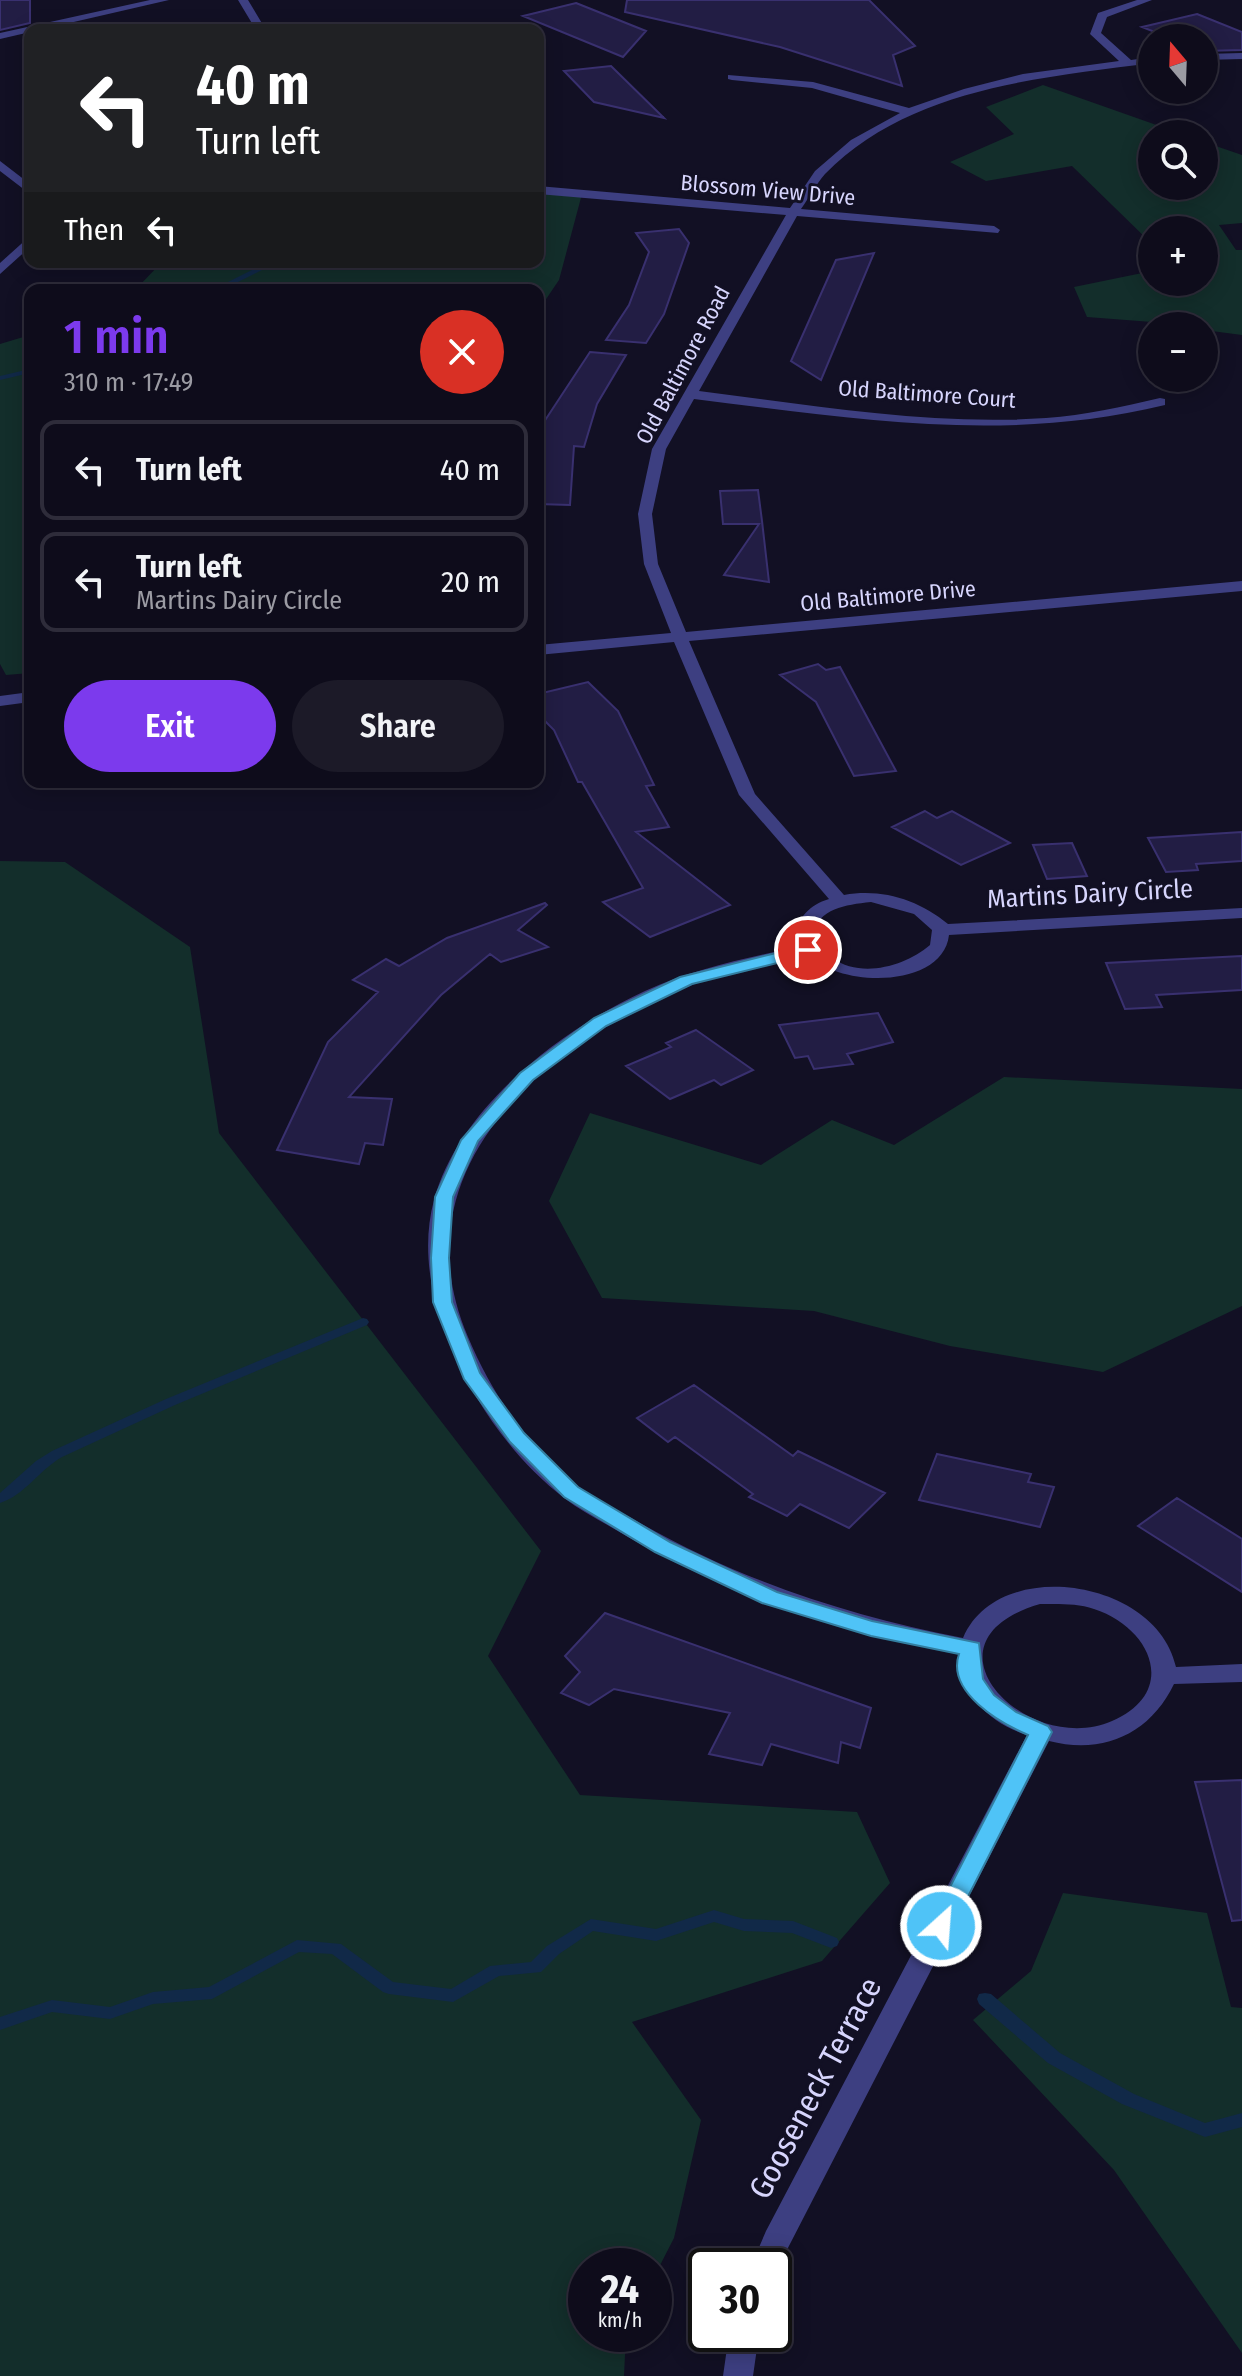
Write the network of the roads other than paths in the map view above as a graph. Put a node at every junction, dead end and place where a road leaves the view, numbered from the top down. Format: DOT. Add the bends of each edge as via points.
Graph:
graph roads {
  1 [pos="164,0"];
  2 [pos="243,0"];
  3 [pos="1147,0"];
  4 [pos="55,24"];
  5 [pos="257,24"];
  6 [pos="24,31"];
  7 [pos="0,36"];
  8 [pos="1242,56"];
  9 [pos="1218,57"];
  10 [pos="1138,61"];
  11 [pos="1127,62"];
  12 [pos="732,77"];
  13 [pos="910,112"];
  14 [pos="0,165"];
  15 [pos="24,185"];
  16 [pos="544,191"];
  17 [pos="793,213"];
  18 [pos="994,230"];
  19 [pos="24,246"];
  20 [pos="0,270"];
  21 [pos="689,394"];
  22 [pos="1160,402"];
  23 [pos="1242,586"];
  24 [pos="680,637"];
  25 [pos="544,649"];
  26 [pos="24,698"];
  27 [pos="0,701"];
  28 [pos="839,900"];
  29 [pos="1242,913"];
  30 [pos="942,930"];
  31 [pos="808,950"];
  32 [pos="972,1648"];
  33 [pos="1242,1673"];
  34 [pos="1165,1676"];
  35 [pos="1041,1732"];
  36 [pos="773,2248"];
  37 [pos="741,2352"];
  38 [pos="738,2376"];
  1 -- 4 [label="street"];
  2 -- 5 [label="street"];
  3 -- 11 [label="street" via="1102,15 1095,34"];
  6 -- 7 [label="street"];
  8 -- 9 [label="street"];
  10 -- 11 [label="street, Old Baltimore Road"];
  11 -- 13 [label="street, Old Baltimore Road" via="1023,77"];
  12 -- 13 [label="street" via="813,85"];
  13 -- 17 [label="street, Old Baltimore Road" via="855,142 819,173"];
  14 -- 15 [label="street"];
  16 -- 17 [label="street, Blossom View Drive"];
  17 -- 18 [label="street, Blossom View Drive"];
  17 -- 21 [label="street, Old Baltimore Road"];
  19 -- 20 [label="street"];
  21 -- 22 [label="street, Old Baltimore Court" via="970,421 1070,421"];
  21 -- 24 [label="street, Old Baltimore Road" via="659,449 645,514 651,564"];
  23 -- 24 [label="street, Old Baltimore Drive"];
  24 -- 25 [label="street, Old Baltimore Drive"];
  24 -- 28 [label="street, Old Baltimore Road" via="747,795"];
  26 -- 27 [label="street"];
  28 -- 30 [label="street" via="871,897 904,903 929,914"];
  28 -- 31 [label="street" via="806,920 801,936"];
  29 -- 30 [label="street, Martins Dairy Circle"];
  30 -- 31 [label="street" via="942,946 932,958 885,974 853,972"];
  31 -- 32 [label="street" via="686,981 600,1022 527,1076 470,1140 444,1197 443,1302 471,1375 517,1437 571,1492 662,1547 770,1597 871,1629"];
  32 -- 34 [label="street" via="977,1630 1004,1607 1039,1596 1074,1596 1107,1604 1142,1625 1157,1642"];
  32 -- 35 [label="street" via="968,1660 973,1680 987,1700 1008,1718"];
  33 -- 34 [label="street"];
  34 -- 35 [label="street" via="1156,1703 1133,1723 1094,1735"];
  35 -- 36 [label="street, Gooseneck Terrace"];
  37 -- 38 [label="street"];
}
